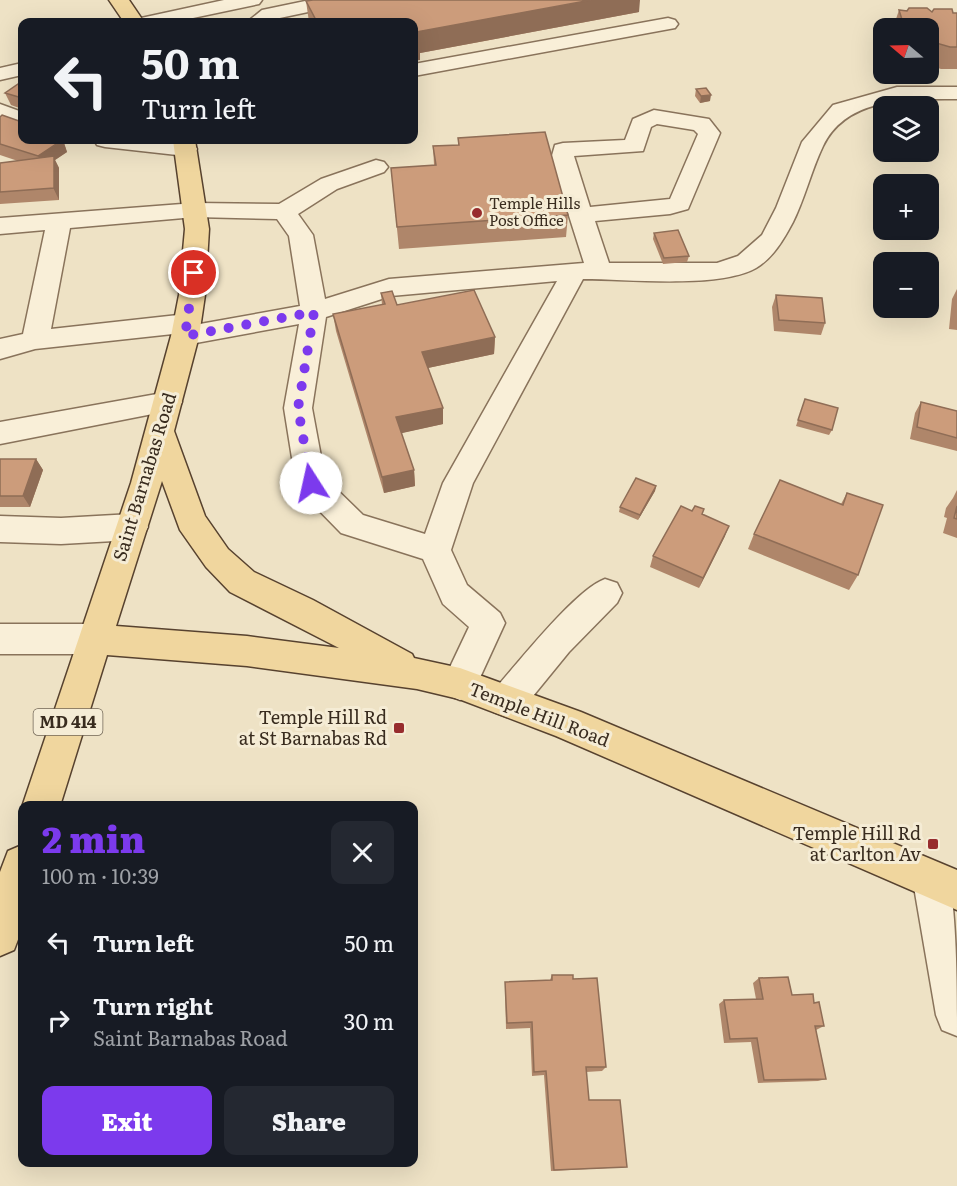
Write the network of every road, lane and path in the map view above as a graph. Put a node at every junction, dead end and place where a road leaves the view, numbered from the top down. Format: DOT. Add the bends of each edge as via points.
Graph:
graph roads {
  1 [pos="119,0"];
  2 [pos="252,0"];
  3 [pos="339,0"];
  4 [pos="132,18"];
  5 [pos="167,18"];
  6 [pos="263,18"];
  7 [pos="668,24"];
  8 [pos="418,69"];
  9 [pos="18,70"];
  10 [pos="0,74"];
  11 [pos="957,93"];
  12 [pos="0,111"];
  13 [pos="18,118"];
  14 [pos="185,144"];
  15 [pos="376,166"];
  16 [pos="195,210"];
  17 [pos="284,212"];
  18 [pos="580,215"];
  19 [pos="59,221"];
  20 [pos="0,226"];
  21 [pos="587,271"];
  22 [pos="314,312"];
  23 [pos="186,329"];
  24 [pos="35,340"];
  25 [pos="0,349"];
  26 [pos="168,402"];
  27 [pos="160,432"];
  28 [pos="0,433"];
  29 [pos="132,527"];
  30 [pos="0,529"];
  31 [pos="435,550"];
  32 [pos="605,592"];
  33 [pos="0,639"];
  34 [pos="94,639"];
  35 [pos="417,674"];
  36 [pos="460,684"];
  37 [pos="507,701"];
  38 [pos="44,801"];
  39 [pos="18,878"];
  40 [pos="945,885"];
  41 [pos="0,936"];
  42 [pos="957,1015"];
  1 -- 4 [label="main road"];
  2 -- 5 [label="street"];
  3 -- 6 [label="street"];
  7 -- 8 [label="street"];
  9 -- 10 [label="street"];
  11 -- 21 [label="street" via="897,93 841,110 813,142 772,238 747,262 718,271"];
  12 -- 13 [label="street"];
  14 -- 16 [label="main road, Saint Barnabas Road / MD 414"];
  15 -- 17 [label="street" via="329,184"];
  16 -- 17 [label="street"];
  16 -- 19 [label="street"];
  16 -- 23 [label="main road, Saint Barnabas Road / MD 414" via="197,229"];
  17 -- 22 [label="street" via="302,235"];
  18 -- 18 [label="street" via="562,159 554,148 635,146 641,124 654,117 701,124 709,133 680,204"];
  18 -- 21 [label="street"];
  19 -- 20 [label="street"];
  19 -- 24 [label="street"];
  21 -- 22 [label="street" via="389,288"];
  21 -- 31 [label="street" via="458,483"];
  22 -- 23 [label="street"];
  22 -- 31 [label="street" via="298,408 311,483 352,524"];
  23 -- 24 [label="street"];
  23 -- 26 [label="main road, Saint Barnabas Road / MD 414"];
  24 -- 25 [label="street"];
  26 -- 27 [label="main road, Saint Barnabas Road / MD 414"];
  26 -- 28 [label="street"];
  27 -- 29 [label="main road, Saint Barnabas Road / MD 414"];
  27 -- 35 [label="main road" via="191,521 217,558 242,582"];
  29 -- 30 [label="street"];
  29 -- 34 [label="main road, Saint Barnabas Road / MD 414"];
  31 -- 36 [label="street" via="455,594 488,623"];
  32 -- 37 [label="street"];
  33 -- 34 [label="street"];
  34 -- 35 [label="main road, Temple Hill Road" via="247,651"];
  34 -- 38 [label="main road, Saint Barnabas Road / MD 414"];
  35 -- 36 [label="main road, Temple Hill Road"];
  36 -- 37 [label="main road, Temple Hill Road"];
  37 -- 40 [label="main road, Temple Hill Road"];
  39 -- 41 [label="main road"];
  40 -- 42 [label="street" via="946,970"];
}
